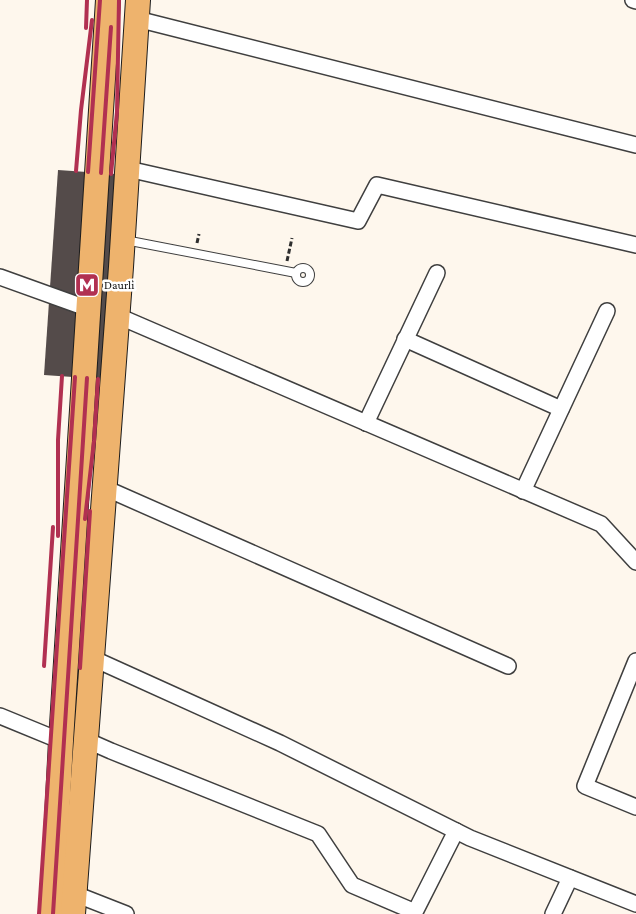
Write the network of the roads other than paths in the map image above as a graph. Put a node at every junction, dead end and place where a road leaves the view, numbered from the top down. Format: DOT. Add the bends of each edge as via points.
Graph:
graph roads {
  1 [pos="108,0"];
  2 [pos="138,9"];
  3 [pos="636,145"];
  4 [pos="128,169"];
  5 [pos="123,240"];
  6 [pos="636,245"];
  7 [pos="296,274"];
  8 [pos="437,274"];
  9 [pos="0,277"];
  10 [pos="89,309"];
  11 [pos="607,311"];
  12 [pos="118,316"];
  13 [pos="405,339"];
  14 [pos="561,409"];
  15 [pos="366,423"];
  16 [pos="105,488"];
  17 [pos="523,490"];
  18 [pos="636,562"];
  19 [pos="92,658"];
  20 [pos="508,666"];
  21 [pos="635,666"];
  22 [pos="0,716"];
  23 [pos="86,740"];
  24 [pos="61,741"];
  25 [pos="636,806"];
  26 [pos="456,831"];
  27 [pos="570,878"];
  28 [pos="74,904"];
  29 [pos="636,905"];
  30 [pos="52,914"];
  31 [pos="126,914"];
  32 [pos="553,914"];
  33 [pos="633,914"];
  1 -- 10 [label="main road"];
  2 -- 3 [label="street"];
  2 -- 4 [label="main road"];
  4 -- 5 [label="main road"];
  4 -- 6 [label="street" via="358,220 378,185"];
  5 -- 7 [label="lane"];
  5 -- 12 [label="main road"];
  8 -- 13 [label="street"];
  9 -- 10 [label="street"];
  10 -- 24 [label="main road"];
  11 -- 14 [label="street"];
  12 -- 15 [label="street"];
  12 -- 16 [label="main road"];
  13 -- 14 [label="street"];
  13 -- 15 [label="street"];
  14 -- 17 [label="street"];
  15 -- 17 [label="street"];
  16 -- 19 [label="main road"];
  16 -- 20 [label="street"];
  17 -- 18 [label="street" via="601,524"];
  19 -- 23 [label="main road"];
  19 -- 26 [label="street" via="280,743"];
  21 -- 25 [label="street" via="585,786"];
  22 -- 24 [label="street"];
  23 -- 26 [label="street" via="318,834 352,885 415,912"];
  23 -- 28 [label="main road"];
  24 -- 30 [label="main road"];
  26 -- 27 [label="street"];
  27 -- 29 [label="street"];
  27 -- 32 [label="street"];
  28 -- 31 [label="street"];
  29 -- 33 [label="street"];
}
